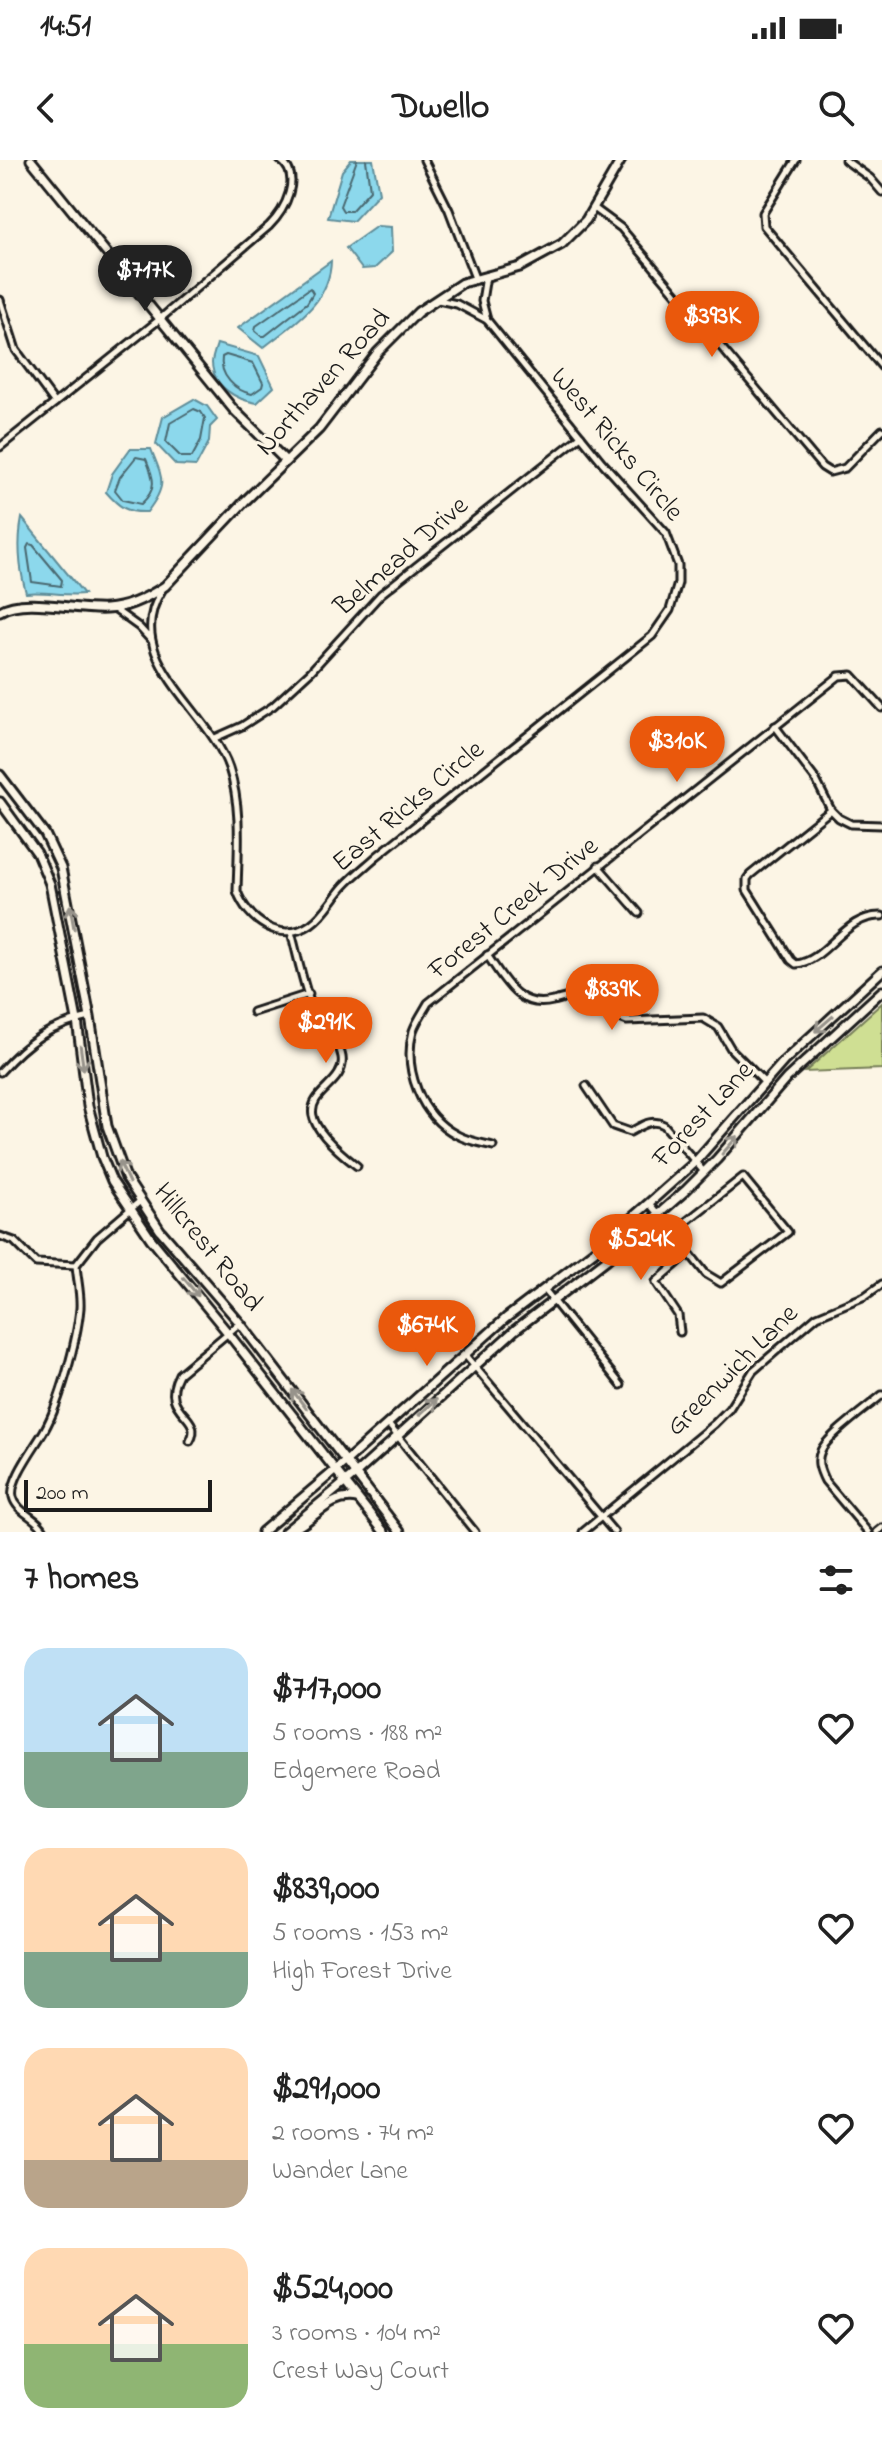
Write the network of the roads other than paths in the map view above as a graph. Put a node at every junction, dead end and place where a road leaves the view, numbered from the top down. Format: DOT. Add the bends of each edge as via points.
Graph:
graph roads {
  1 [pos="31,160"];
  2 [pos="280,160"];
  3 [pos="424,160"];
  4 [pos="621,160"];
  5 [pos="796,160"];
  6 [pos="845,160"];
  7 [pos="882,192"];
  8 [pos="594,208"];
  9 [pos="487,275"];
  10 [pos="475,278"];
  11 [pos="0,300"];
  12 [pos="433,300"];
  13 [pos="160,319"];
  14 [pos="487,320"];
  15 [pos="882,367"];
  16 [pos="55,404"];
  17 [pos="882,430"];
  18 [pos="581,436"];
  19 [pos="0,447"];
  20 [pos="286,461"];
  21 [pos="165,586"];
  22 [pos="114,609"];
  23 [pos="0,611"];
  24 [pos="150,640"];
  25 [pos="882,708"];
  26 [pos="775,726"];
  27 [pos="528,736"];
  28 [pos="215,738"];
  29 [pos="0,775"];
  30 [pos="0,802"];
  31 [pos="831,810"];
  32 [pos="882,825"];
  33 [pos="598,866"];
  34 [pos="639,913"];
  35 [pos="882,916"];
  36 [pos="291,932"];
  37 [pos="487,955"];
  38 [pos="882,971"];
  39 [pos="882,991"];
  40 [pos="309,994"];
  41 [pos="253,1012"];
  42 [pos="90,1017"];
  43 [pos="77,1020"];
  44 [pos="777,1068"];
  45 [pos="0,1072"];
  46 [pos="787,1078"];
  47 [pos="764,1082"];
  48 [pos="586,1086"];
  49 [pos="493,1146"];
  50 [pos="695,1162"];
  51 [pos="357,1166"];
  52 [pos="704,1172"];
  53 [pos="139,1202"];
  54 [pos="649,1203"];
  55 [pos="129,1209"];
  56 [pos="659,1215"];
  57 [pos="673,1232"];
  58 [pos="0,1236"];
  59 [pos="689,1253"];
  60 [pos="76,1265"];
  61 [pos="882,1284"];
  62 [pos="544,1288"];
  63 [pos="553,1300"];
  64 [pos="240,1323"];
  65 [pos="680,1332"];
  66 [pos="228,1333"];
  67 [pos="465,1355"];
  68 [pos="475,1366"];
  69 [pos="621,1385"];
  70 [pos="882,1395"];
  71 [pos="388,1423"];
  72 [pos="398,1435"];
  73 [pos="190,1441"];
  74 [pos="345,1462"];
  75 [pos="335,1471"];
  76 [pos="355,1474"];
  77 [pos="345,1482"];
  78 [pos="358,1499"];
  79 [pos="601,1517"];
  80 [pos="882,1528"];
  81 [pos="45,1532"];
  82 [pos="262,1532"];
  83 [pos="286,1532"];
  84 [pos="384,1532"];
  85 [pos="400,1532"];
  86 [pos="475,1532"];
  87 [pos="583,1532"];
  88 [pos="614,1532"];
  89 [pos="868,1532"];
  90 [pos="877,1532"];
  1 -- 13 [label="main road"];
  2 -- 13 [label="street" via="291,173 287,199 276,220"];
  3 -- 10 [label="street"];
  4 -- 8 [label="main road, Northaven Road"];
  5 -- 15 [label="street" via="763,213 764,226"];
  6 -- 7 [label="street"];
  8 -- 9 [label="main road, Northaven Road" via="552,251"];
  8 -- 17 [label="street" via="621,228 822,467 839,472"];
  9 -- 10 [label="main road, Northaven Road"];
  9 -- 14 [label="street" via="482,301"];
  10 -- 12 [label="main road, Northaven Road"];
  11 -- 16 [label="street" via="16,350"];
  12 -- 14 [label="street, West Ricks Circle" via="457,304"];
  12 -- 20 [label="main road, Northaven Road" via="378,352 333,414"];
  13 -- 16 [label="street"];
  13 -- 20 [label="main road" via="233,409"];
  14 -- 18 [label="street, West Ricks Circle"];
  16 -- 19 [label="street"];
  18 -- 27 [label="street, West Ricks Circle" via="666,533 678,565 678,583 670,610 652,636"];
  18 -- 28 [label="street, Belmead Drive" via="381,594 291,692 252,721"];
  20 -- 21 [label="main road, Northaven Road"];
  21 -- 22 [label="main road, Northaven Road"];
  21 -- 24 [label="street" via="152,610"];
  22 -- 23 [label="main road, Northaven Road" via="16,605"];
  22 -- 24 [label="street"];
  24 -- 28 [label="street" via="169,679"];
  25 -- 26 [label="street, Forest Creek Drive" via="857,679 842,674"];
  26 -- 31 [label="street" via="816,780"];
  26 -- 33 [label="street, Forest Creek Drive"];
  27 -- 36 [label="street, East Ricks Circle" via="347,882 314,922"];
  28 -- 36 [label="street" via="228,765 238,811 241,902 258,922"];
  42 -- 29 [label="main road, Hillcrest Road, one-way" via="58,858"];
  30 -- 43 [label="main road, Hillcrest Road" via="43,863"];
  31 -- 32 [label="street" via="844,823"];
  31 -- 35 [label="street" via="750,875 747,890 796,964 854,923"];
  33 -- 34 [label="street"];
  33 -- 37 [label="street, Forest Creek Drive"];
  36 -- 40 [label="street"];
  37 -- 47 [label="street" via="515,994 532,1003 582,996 627,1021 698,1016 711,1021"];
  37 -- 49 [label="street, Forest Creek Drive" via="428,1003 413,1029 408,1066 420,1097 439,1122 462,1137"];
  38 -- 44 [label="main road, Forest Lane, one-way"];
  39 -- 46 [label="main road, Forest Lane"];
  40 -- 41 [label="street"];
  40 -- 51 [label="street" via="342,1058 340,1071 314,1102 313,1118 333,1146"];
  42 -- 43 [label="street"];
  53 -- 42 [label="main road, Hillcrest Road, one-way" via="107,1126"];
  43 -- 45 [label="street" via="44,1032"];
  43 -- 55 [label="main road, Hillcrest Road, one-way" via="92,1126 112,1181"];
  44 -- 46 [label="main road"];
  44 -- 47 [label="main road, Forest Lane"];
  52 -- 46 [label="main road, Forest Lane, one-way"];
  47 -- 50 [label="main road, Forest Lane"];
  48 -- 50 [label="street" via="613,1126 630,1132 658,1122"];
  50 -- 52 [label="street"];
  50 -- 54 [label="main road, Forest Lane"];
  52 -- 56 [label="main road, Forest Lane"];
  53 -- 55 [label="street"];
  53 -- 64 [label="main road, Hillcrest Road"];
  54 -- 56 [label="street"];
  54 -- 62 [label="main road, Forest Lane"];
  55 -- 60 [label="street"];
  55 -- 66 [label="main road, Hillcrest Road, one-way"];
  56 -- 57 [label="street"];
  56 -- 63 [label="main road, Forest Lane"];
  57 -- 59 [label="street"];
  57 -- 59 [label="street" via="743,1177 788,1232 721,1283"];
  58 -- 60 [label="street" via="14,1241 36,1263"];
  59 -- 65 [label="street" via="656,1282 678,1315"];
  60 -- 81 [label="street" via="80,1308 75,1336 50,1419 13,1491 18,1506"];
  61 -- 79 [label="street, Greenwich Lane" via="817,1316 753,1371 714,1424"];
  62 -- 63 [label="street"];
  62 -- 67 [label="main road, Forest Lane"];
  63 -- 68 [label="main road, Forest Lane"];
  63 -- 69 [label="street"];
  64 -- 66 [label="street"];
  74 -- 64 [label="main road, Hillcrest Road, one-way"];
  66 -- 73 [label="street" via="174,1383 173,1399 194,1426"];
  66 -- 75 [label="main road, Hillcrest Road"];
  67 -- 68 [label="street"];
  67 -- 71 [label="main road, Forest Lane"];
  72 -- 68 [label="main road, Forest Lane, one-way"];
  68 -- 79 [label="street"];
  70 -- 89 [label="street" via="828,1440 819,1458 825,1481"];
  71 -- 72 [label="street"];
  71 -- 74 [label="main road, Forest Lane"];
  72 -- 76 [label="main road, Forest Lane"];
  72 -- 86 [label="street"];
  74 -- 75 [label="main road, Forest Lane"];
  74 -- 76 [label="main road, Hillcrest Road"];
  75 -- 77 [label="main road, Hillcrest Road"];
  75 -- 82 [label="main road, Forest Lane"];
  76 -- 77 [label="main road, Forest Lane"];
  76 -- 85 [label="main road, Hillcrest Road"];
  77 -- 78 [label="main road, Hillcrest Road"];
  77 -- 83 [label="main road, Forest Lane"];
  78 -- 83 [label="main road" via="338,1498"];
  78 -- 84 [label="main road, Hillcrest Road"];
  79 -- 87 [label="street, Greenwich Lane"];
  79 -- 88 [label="street"];
  80 -- 90 [label="street"];
}
